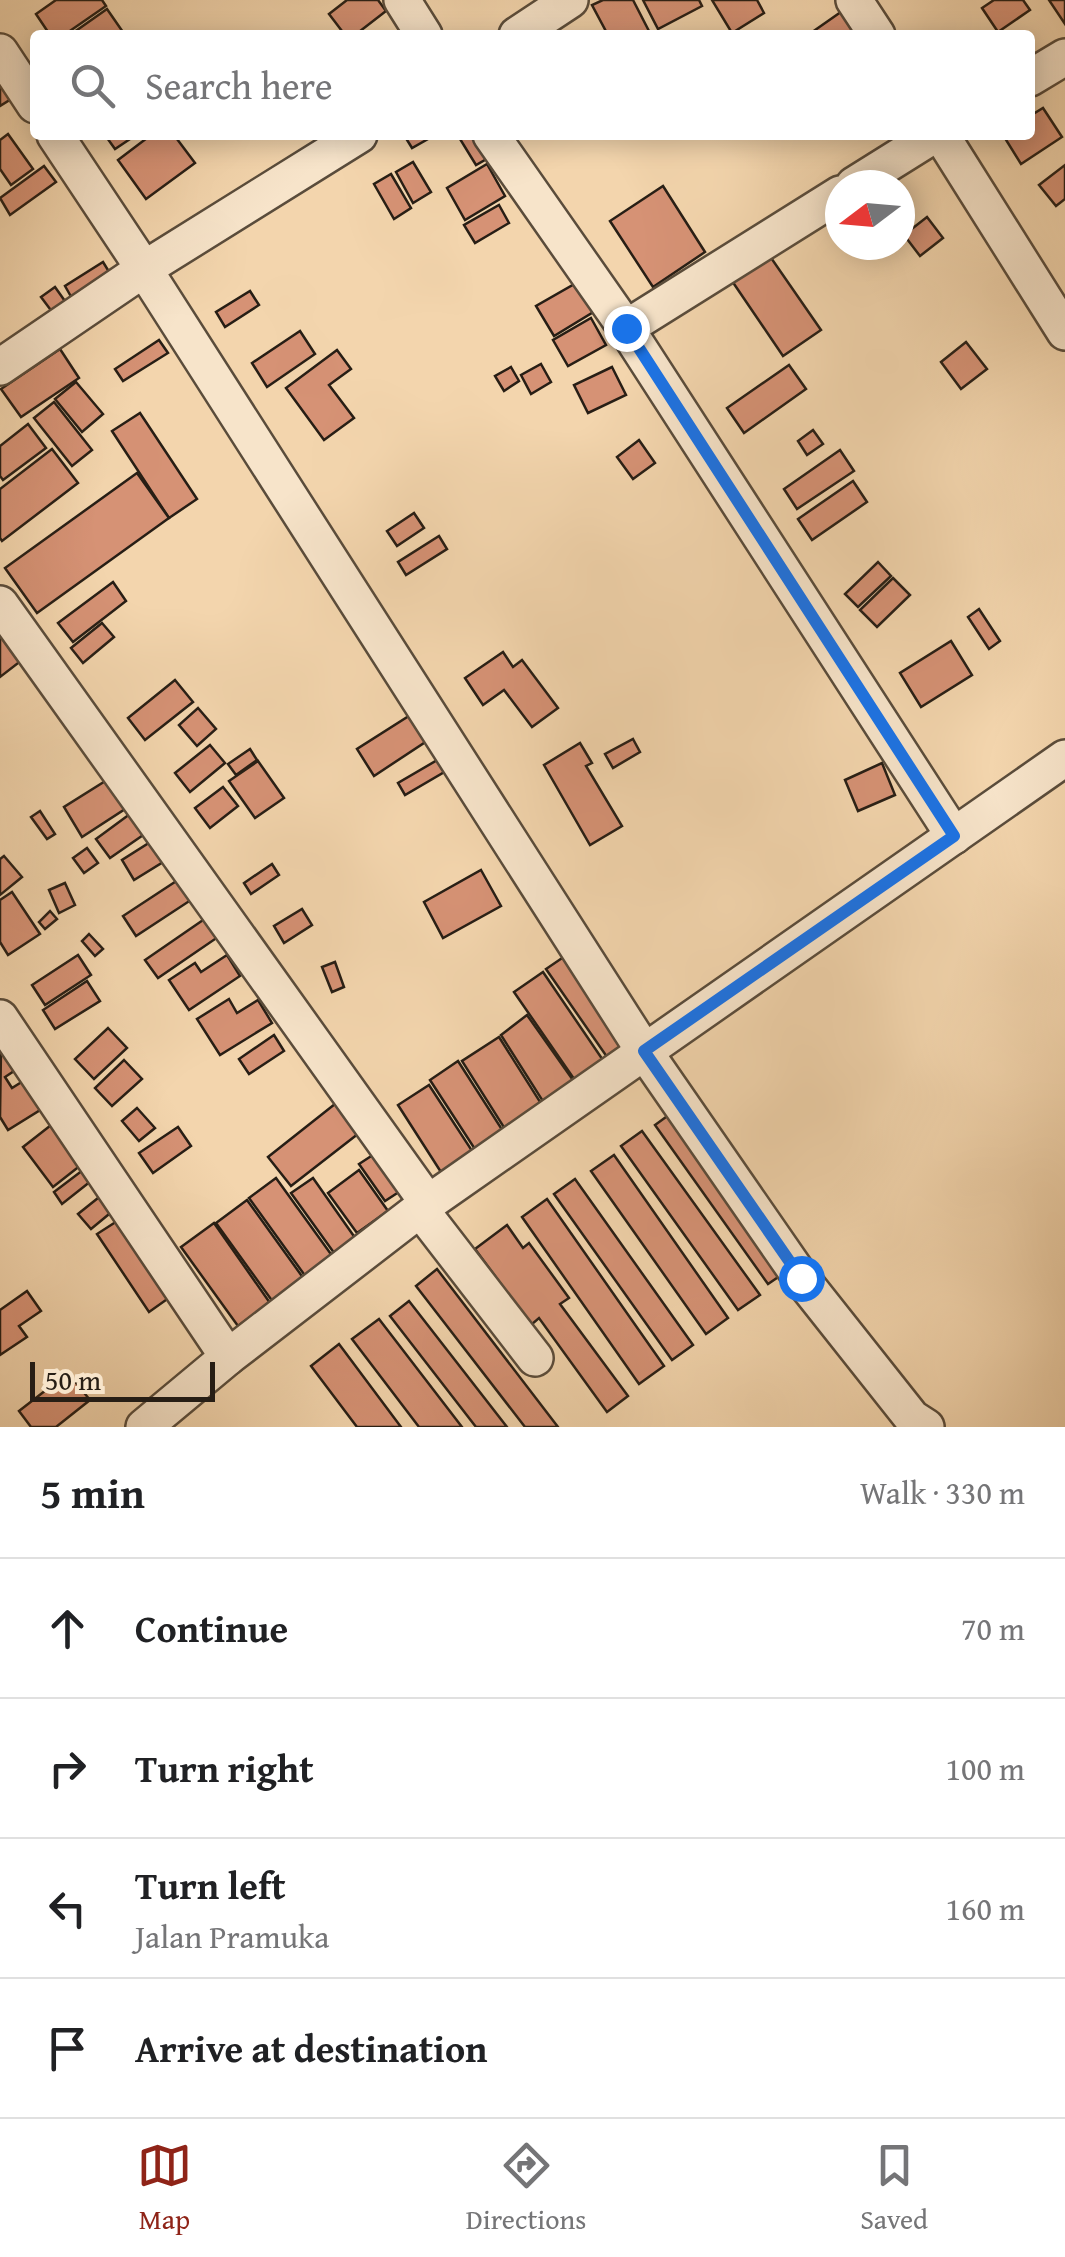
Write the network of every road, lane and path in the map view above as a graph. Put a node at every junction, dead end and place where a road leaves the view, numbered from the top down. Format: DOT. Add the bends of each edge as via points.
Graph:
graph roads {
  1 [pos="402,0"];
  2 [pos="570,0"];
  3 [pos="854,0"];
  4 [pos="421,30"];
  5 [pos="524,30"];
  6 [pos="874,30"];
  7 [pos="0,52"];
  8 [pos="1065,57"];
  9 [pos="1035,75"];
  10 [pos="30,97"];
  11 [pos="58,140"];
  12 [pos="351,140"];
  13 [pos="494,140"];
  14 [pos="930,140"];
  15 [pos="941,140"];
  16 [pos="879,170"];
  17 [pos="825,203"];
  18 [pos="144,269"];
  19 [pos="626,328"];
  20 [pos="1065,332"];
  21 [pos="0,367"];
  22 [pos="0,604"];
  23 [pos="1065,758"];
  24 [pos="954,836"];
  25 [pos="0,1018"];
  26 [pos="644,1051"];
  27 [pos="424,1206"];
  28 [pos="228,1358"];
  29 [pos="535,1358"];
  30 [pos="144,1427"];
  31 [pos="926,1427"];
  1 -- 4 [label="street"];
  2 -- 5 [label="street"];
  3 -- 6 [label="street"];
  7 -- 10 [label="street"];
  8 -- 9 [label="street"];
  11 -- 18 [label="street"];
  12 -- 18 [label="street"];
  13 -- 19 [label="street"];
  14 -- 16 [label="street"];
  15 -- 20 [label="street"];
  17 -- 19 [label="street"];
  18 -- 21 [label="street"];
  18 -- 26 [label="street"];
  19 -- 24 [label="street"];
  22 -- 27 [label="street"];
  23 -- 24 [label="street"];
  24 -- 26 [label="street"];
  25 -- 28 [label="street"];
  26 -- 27 [label="street"];
  26 -- 31 [label="street" via="801,1278"];
  27 -- 28 [label="street"];
  27 -- 29 [label="street"];
  28 -- 30 [label="street"];
}
